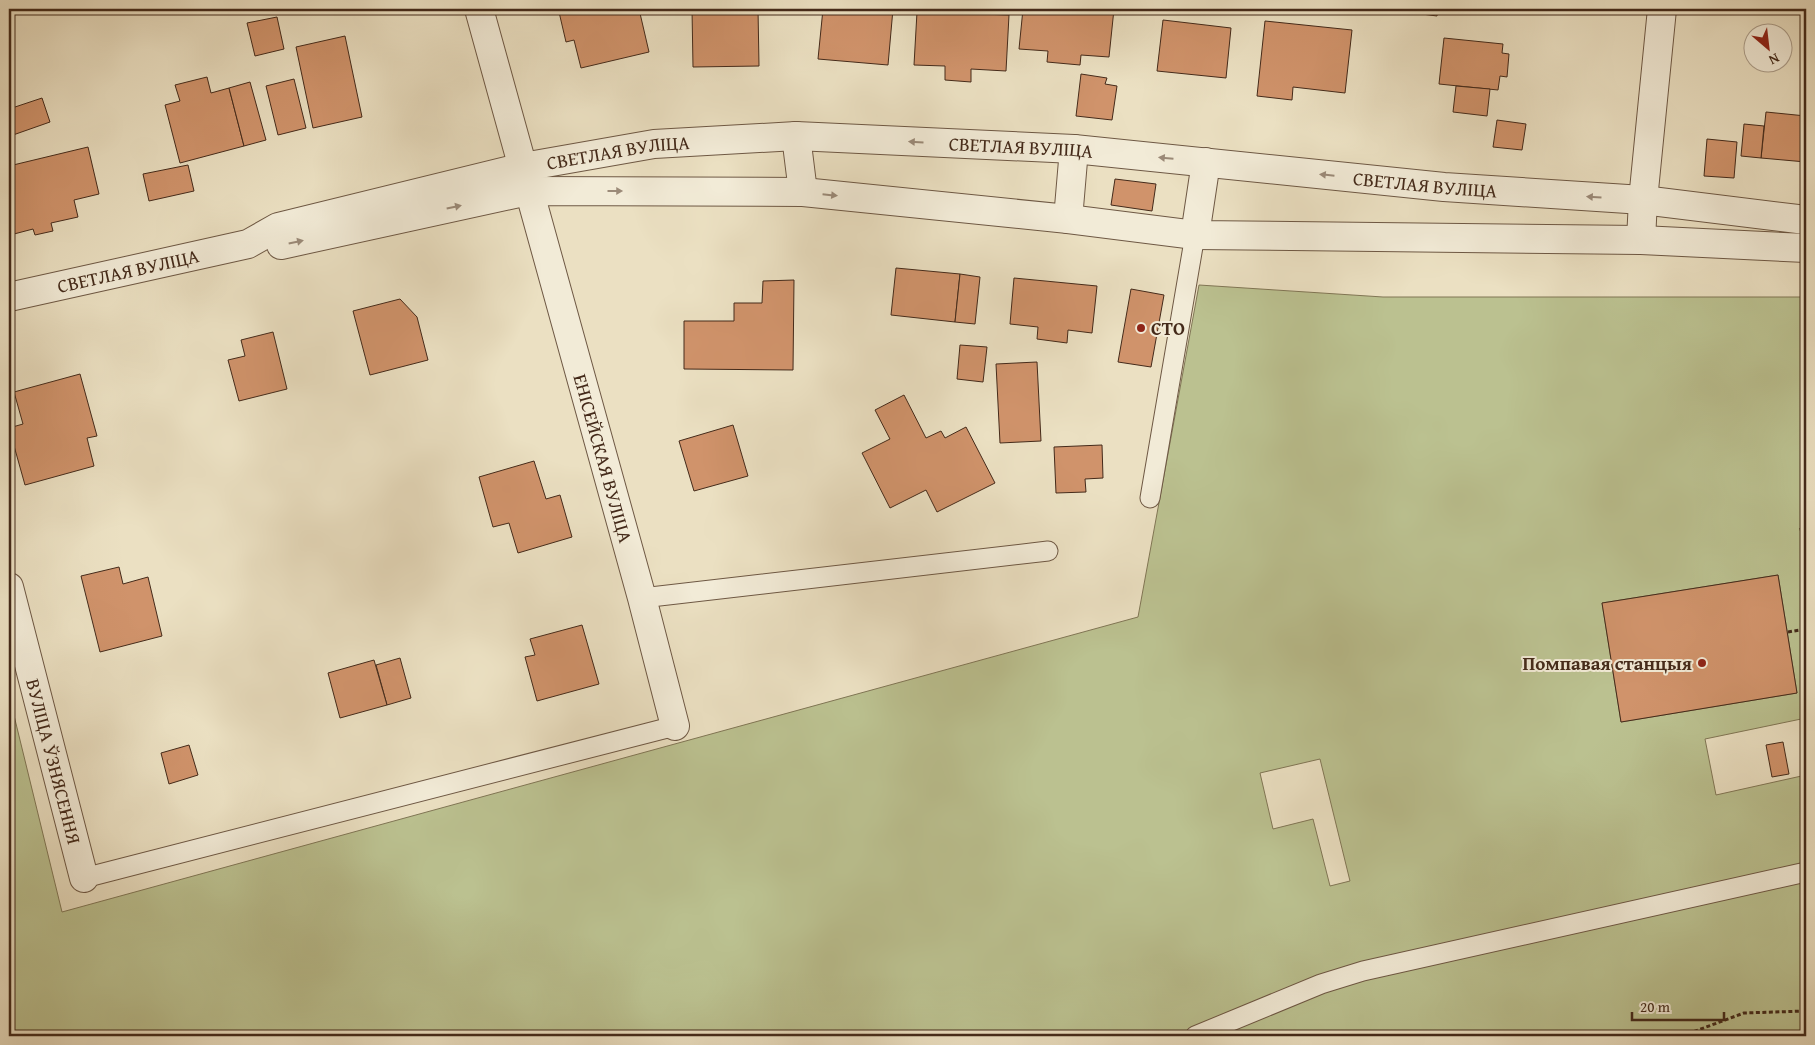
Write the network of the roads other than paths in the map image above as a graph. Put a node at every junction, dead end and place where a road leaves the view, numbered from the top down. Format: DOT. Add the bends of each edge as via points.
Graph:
graph roads {
  1 [pos="479,9"];
  2 [pos="1662,9"];
  3 [pos="796,136"];
  4 [pos="1074,149"];
  5 [pos="1206,162"];
  6 [pos="525,179"];
  7 [pos="803,192"];
  8 [pos="1643,200"];
  9 [pos="1068,219"];
  10 [pos="1806,220"];
  11 [pos="1194,235"];
  12 [pos="1641,240"];
  13 [pos="1806,248"];
  14 [pos="9,297"];
  15 [pos="1150,498"];
  16 [pos="1048,551"];
  17 [pos="9,587"];
  18 [pos="642,598"];
  19 [pos="675,726"];
  20 [pos="1806,872"];
  21 [pos="84,878"];
  22 [pos="1195,1036"];
  1 -- 6 [label="street, ЕНІСЕЙСКАЯ ВУЛІЦА"];
  2 -- 8 [label="street"];
  4 -- 3 [label="street, СВЕТЛАЯ ВУЛІЦА, one-way"];
  3 -- 6 [label="street, СВЕТЛАЯ ВУЛІЦА" via="654,144"];
  3 -- 7 [label="street"];
  5 -- 4 [label="street, СВЕТЛАЯ ВУЛІЦА, one-way"];
  4 -- 9 [label="street"];
  8 -- 5 [label="street, СВЕТЛАЯ ВУЛІЦА, one-way" via="1444,187"];
  5 -- 11 [label="street"];
  6 -- 7 [label="street, СВЕТЛАЯ ВУЛІЦА, one-way"];
  6 -- 14 [label="street, СВЕТЛАЯ ВУЛІЦА" via="277,246 248,244"];
  6 -- 18 [label="street, ЕНІСЕЙСКАЯ ВУЛІЦА"];
  7 -- 9 [label="street, СВЕТЛАЯ ВУЛІЦА, one-way"];
  8 -- 10 [label="street, СВЕТЛАЯ ВУЛІЦА"];
  8 -- 12 [label="street"];
  9 -- 11 [label="street, СВЕТЛАЯ ВУЛІЦА"];
  11 -- 12 [label="street, СВЕТЛАЯ ВУЛІЦА"];
  11 -- 15 [label="lane"];
  12 -- 13 [label="street, СВЕТЛАЯ ВУЛІЦА"];
  16 -- 18 [label="lane"];
  17 -- 21 [label="street, ВУЛІЦА ЎЗНЯСЕННЯ"];
  18 -- 19 [label="street, ЕНІСЕЙСКАЯ ВУЛІЦА"];
  19 -- 21 [label="lane"];
  20 -- 22 [label="lane" via="1364,971 1322,984"];
}
